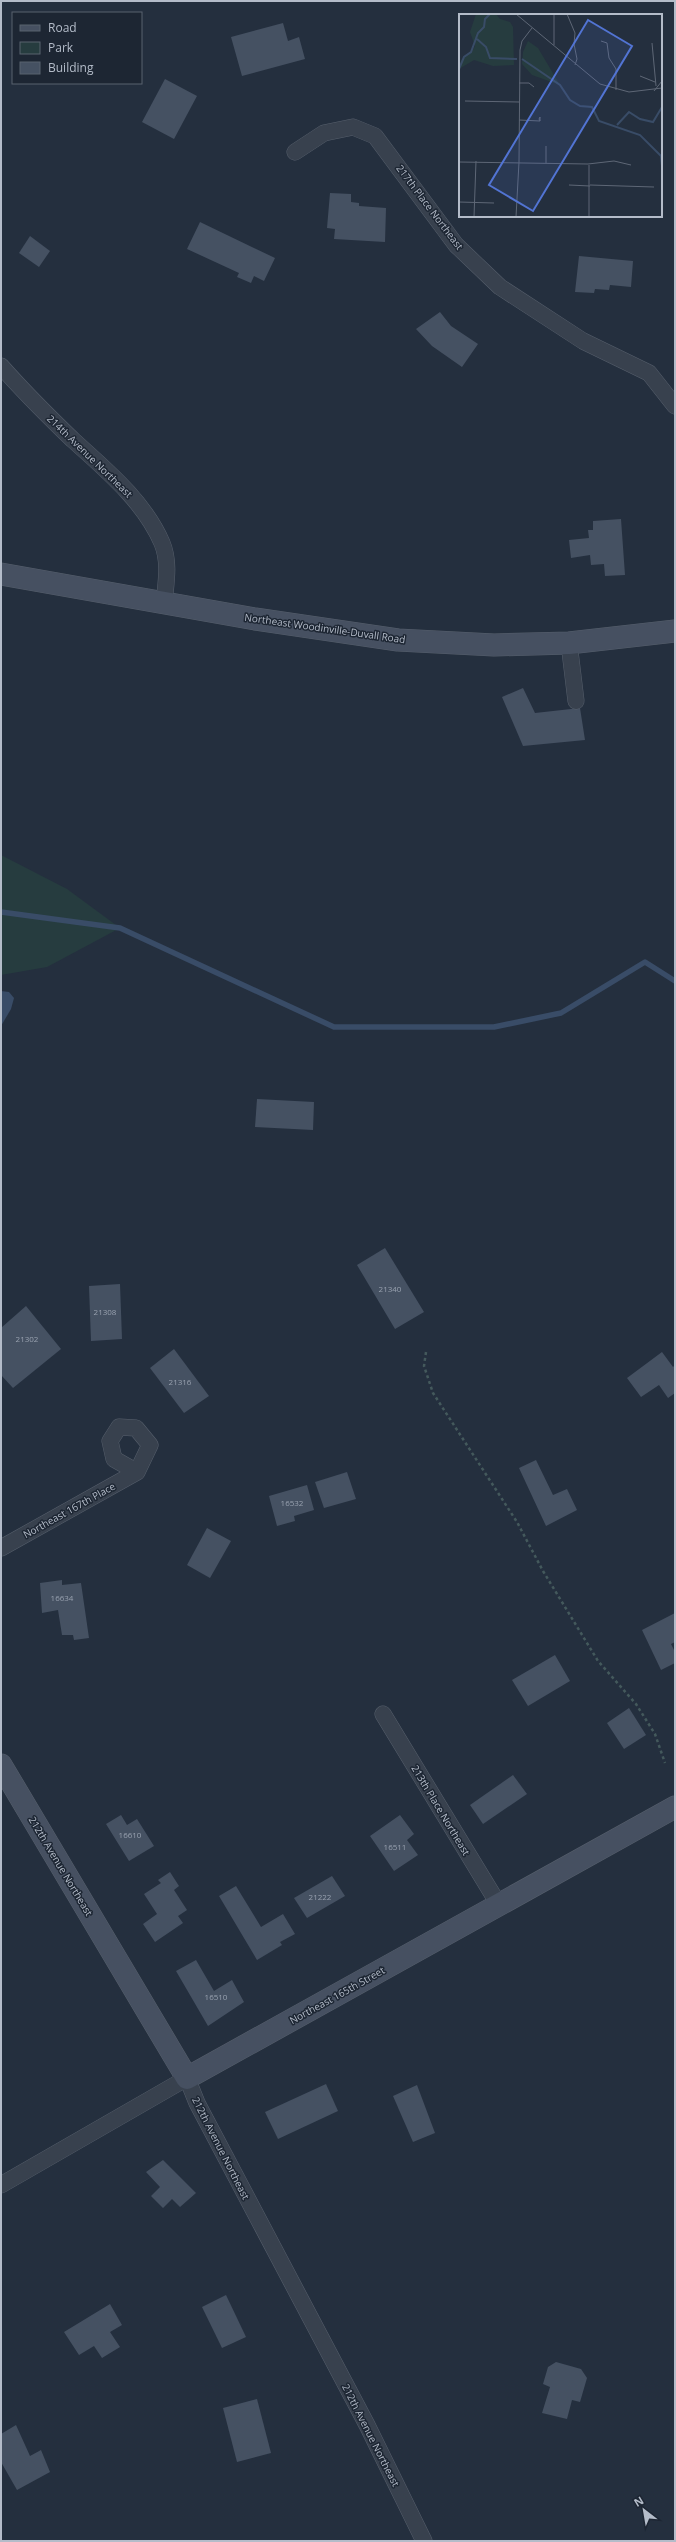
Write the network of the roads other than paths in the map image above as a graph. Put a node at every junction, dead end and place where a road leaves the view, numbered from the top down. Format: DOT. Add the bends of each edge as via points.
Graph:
graph roads {
  1 [pos="295,152"];
  2 [pos="1,366"];
  3 [pos="675,406"];
  4 [pos="1,574"];
  5 [pos="164,603"];
  6 [pos="675,631"];
  7 [pos="569,643"];
  8 [pos="576,701"];
  9 [pos="137,1472"];
  10 [pos="1,1548"];
  11 [pos="383,1714"];
  12 [pos="1,1765"];
  13 [pos="675,1807"];
  14 [pos="499,1905"];
  15 [pos="187,2078"];
  16 [pos="1,2185"];
  17 [pos="424,2541"];
  1 -- 3 [label="street, 217th Place Northeast" via="324,133 353,127 375,136 456,245 500,287 583,341 649,373"];
  2 -- 5 [label="street, 214th Avenue Northeast" via="32,401 126,490 146,515 162,543 168,568"];
  4 -- 5 [label="street, Northeast Woodinville-Duvall Road"];
  5 -- 7 [label="street, Northeast Woodinville-Duvall Road" via="398,640 494,645"];
  6 -- 7 [label="street, Northeast Woodinville-Duvall Road"];
  7 -- 8 [label="street"];
  9 -- 10 [label="street, Northeast 167th Place"];
  11 -- 14 [label="street, 213th Place Northeast"];
  12 -- 15 [label="street, 212th Avenue Northeast"];
  13 -- 14 [label="street, Northeast 165th Street"];
  14 -- 15 [label="street, Northeast 165th Street"];
  15 -- 16 [label="street, Northeast 165th Street"];
  15 -- 17 [label="street, 212th Avenue Northeast" via="197,2103"];
}
